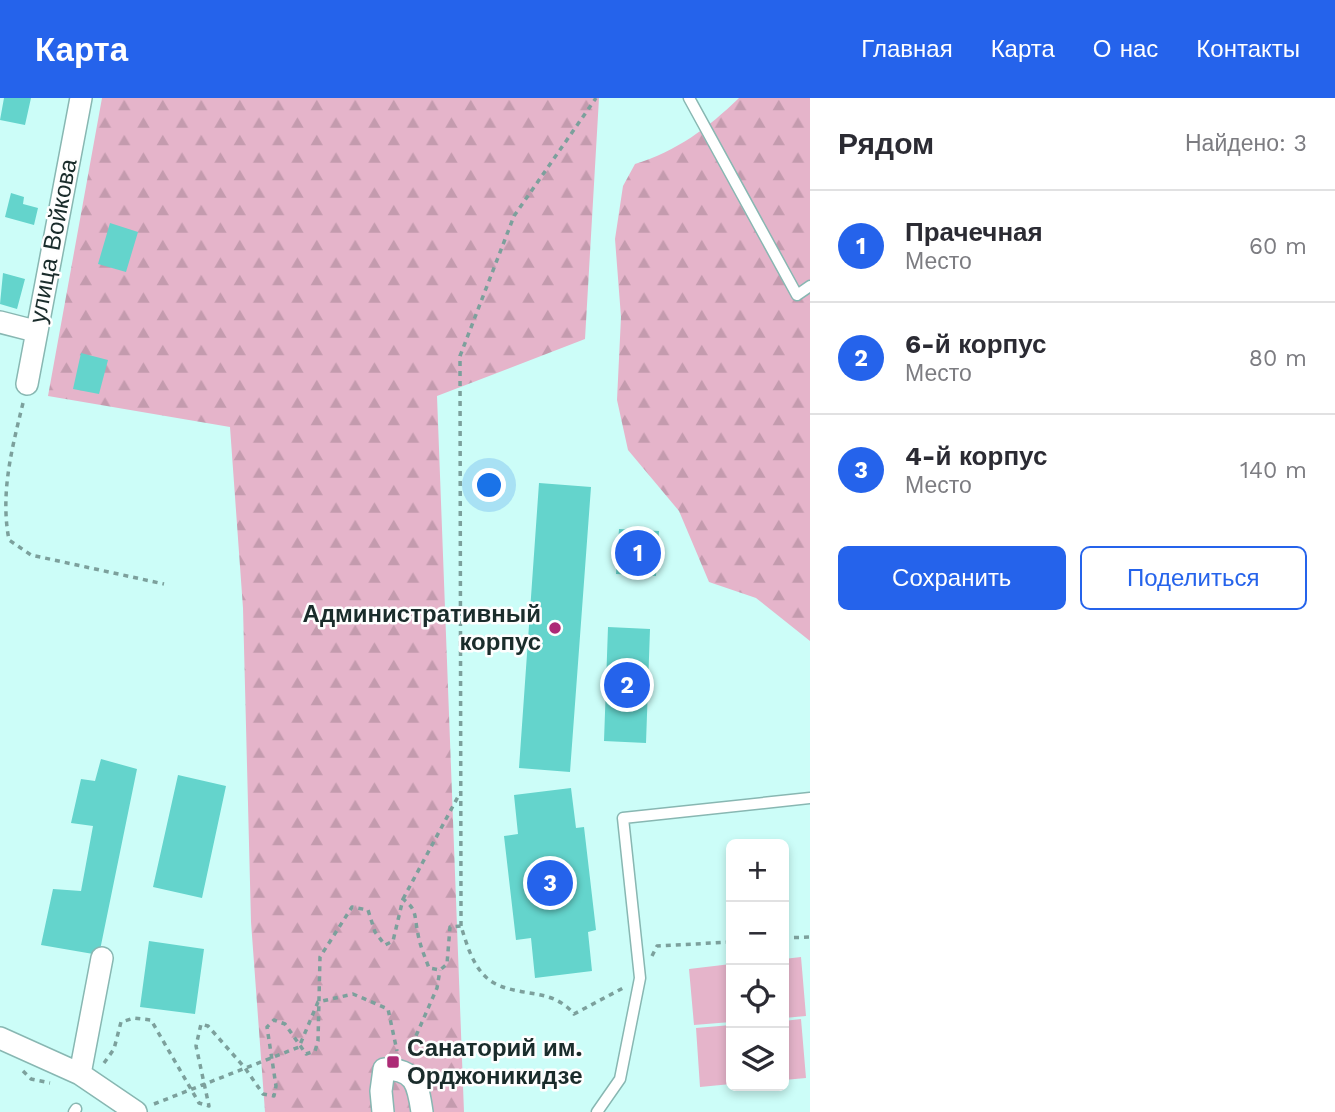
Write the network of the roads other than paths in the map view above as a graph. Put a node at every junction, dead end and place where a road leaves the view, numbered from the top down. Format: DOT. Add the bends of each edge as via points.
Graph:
graph roads {
  1 [pos="81,98"];
  2 [pos="689,98"];
  3 [pos="810,286"];
  4 [pos="0,322"];
  5 [pos="35,331"];
  6 [pos="27,384"];
  7 [pos="810,798"];
  8 [pos="102,958"];
  9 [pos="0,1038"];
  10 [pos="85,1077"];
  11 [pos="136,1111"];
  12 [pos="383,1112"];
  13 [pos="422,1112"];
  14 [pos="597,1112"];
  1 -- 5 [label="street, улица Войкова"];
  2 -- 3 [label="lane" via="797,295"];
  4 -- 5 [label="street"];
  5 -- 6 [label="street, улица Войкова"];
  7 -- 14 [label="lane" via="623,818 640,978 620,1079"];
  8 -- 10 [label="street"];
  9 -- 10 [label="street"];
  10 -- 11 [label="street"];
  12 -- 13 [label="street" via="384,1069 401,1069 415,1080"];
}
